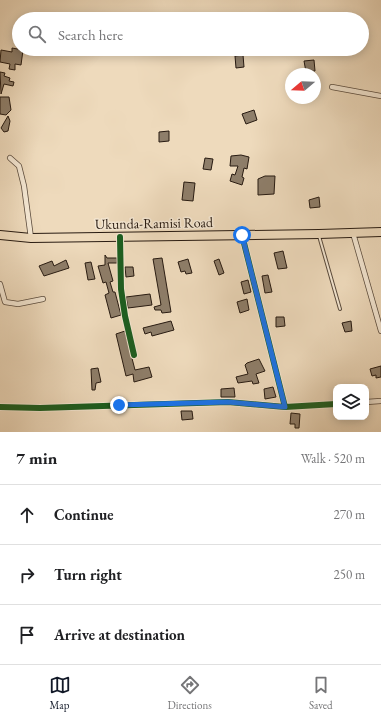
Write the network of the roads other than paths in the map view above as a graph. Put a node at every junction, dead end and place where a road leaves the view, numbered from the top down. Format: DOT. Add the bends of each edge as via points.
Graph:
graph roads {
  1 [pos="332,87"];
  2 [pos="381,96"];
  3 [pos="10,158"];
  4 [pos="381,232"];
  5 [pos="353,233"];
  6 [pos="319,234"];
  7 [pos="0,235"];
  8 [pos="242,235"];
  9 [pos="120,237"];
  10 [pos="32,238"];
  11 [pos="0,284"];
  12 [pos="43,299"];
  13 [pos="340,309"];
  14 [pos="381,331"];
  15 [pos="134,355"];
  16 [pos="369,402"];
  17 [pos="381,402"];
  18 [pos="333,404"];
  19 [pos="0,407"];
  20 [pos="285,407"];
  1 -- 2 [label="street"];
  3 -- 10 [label="street" via="18,166 22,180"];
  4 -- 5 [label="highway, Ukunda-Ramisi Road"];
  5 -- 6 [label="highway, Ukunda-Ramisi Road"];
  5 -- 14 [label="street"];
  6 -- 8 [label="highway, Ukunda-Ramisi Road"];
  6 -- 13 [label="lane"];
  7 -- 10 [label="highway, Ukunda-Ramisi Road"];
  8 -- 9 [label="highway, Ukunda-Ramisi Road"];
  8 -- 20 [label="street"];
  9 -- 10 [label="highway, Ukunda-Ramisi Road"];
  9 -- 15 [label="street" via="121,289"];
  11 -- 12 [label="street" via="5,302 10,304"];
  16 -- 17 [label="street"];
  18 -- 20 [label="street"];
  19 -- 20 [label="street" via="221,402"];
}
